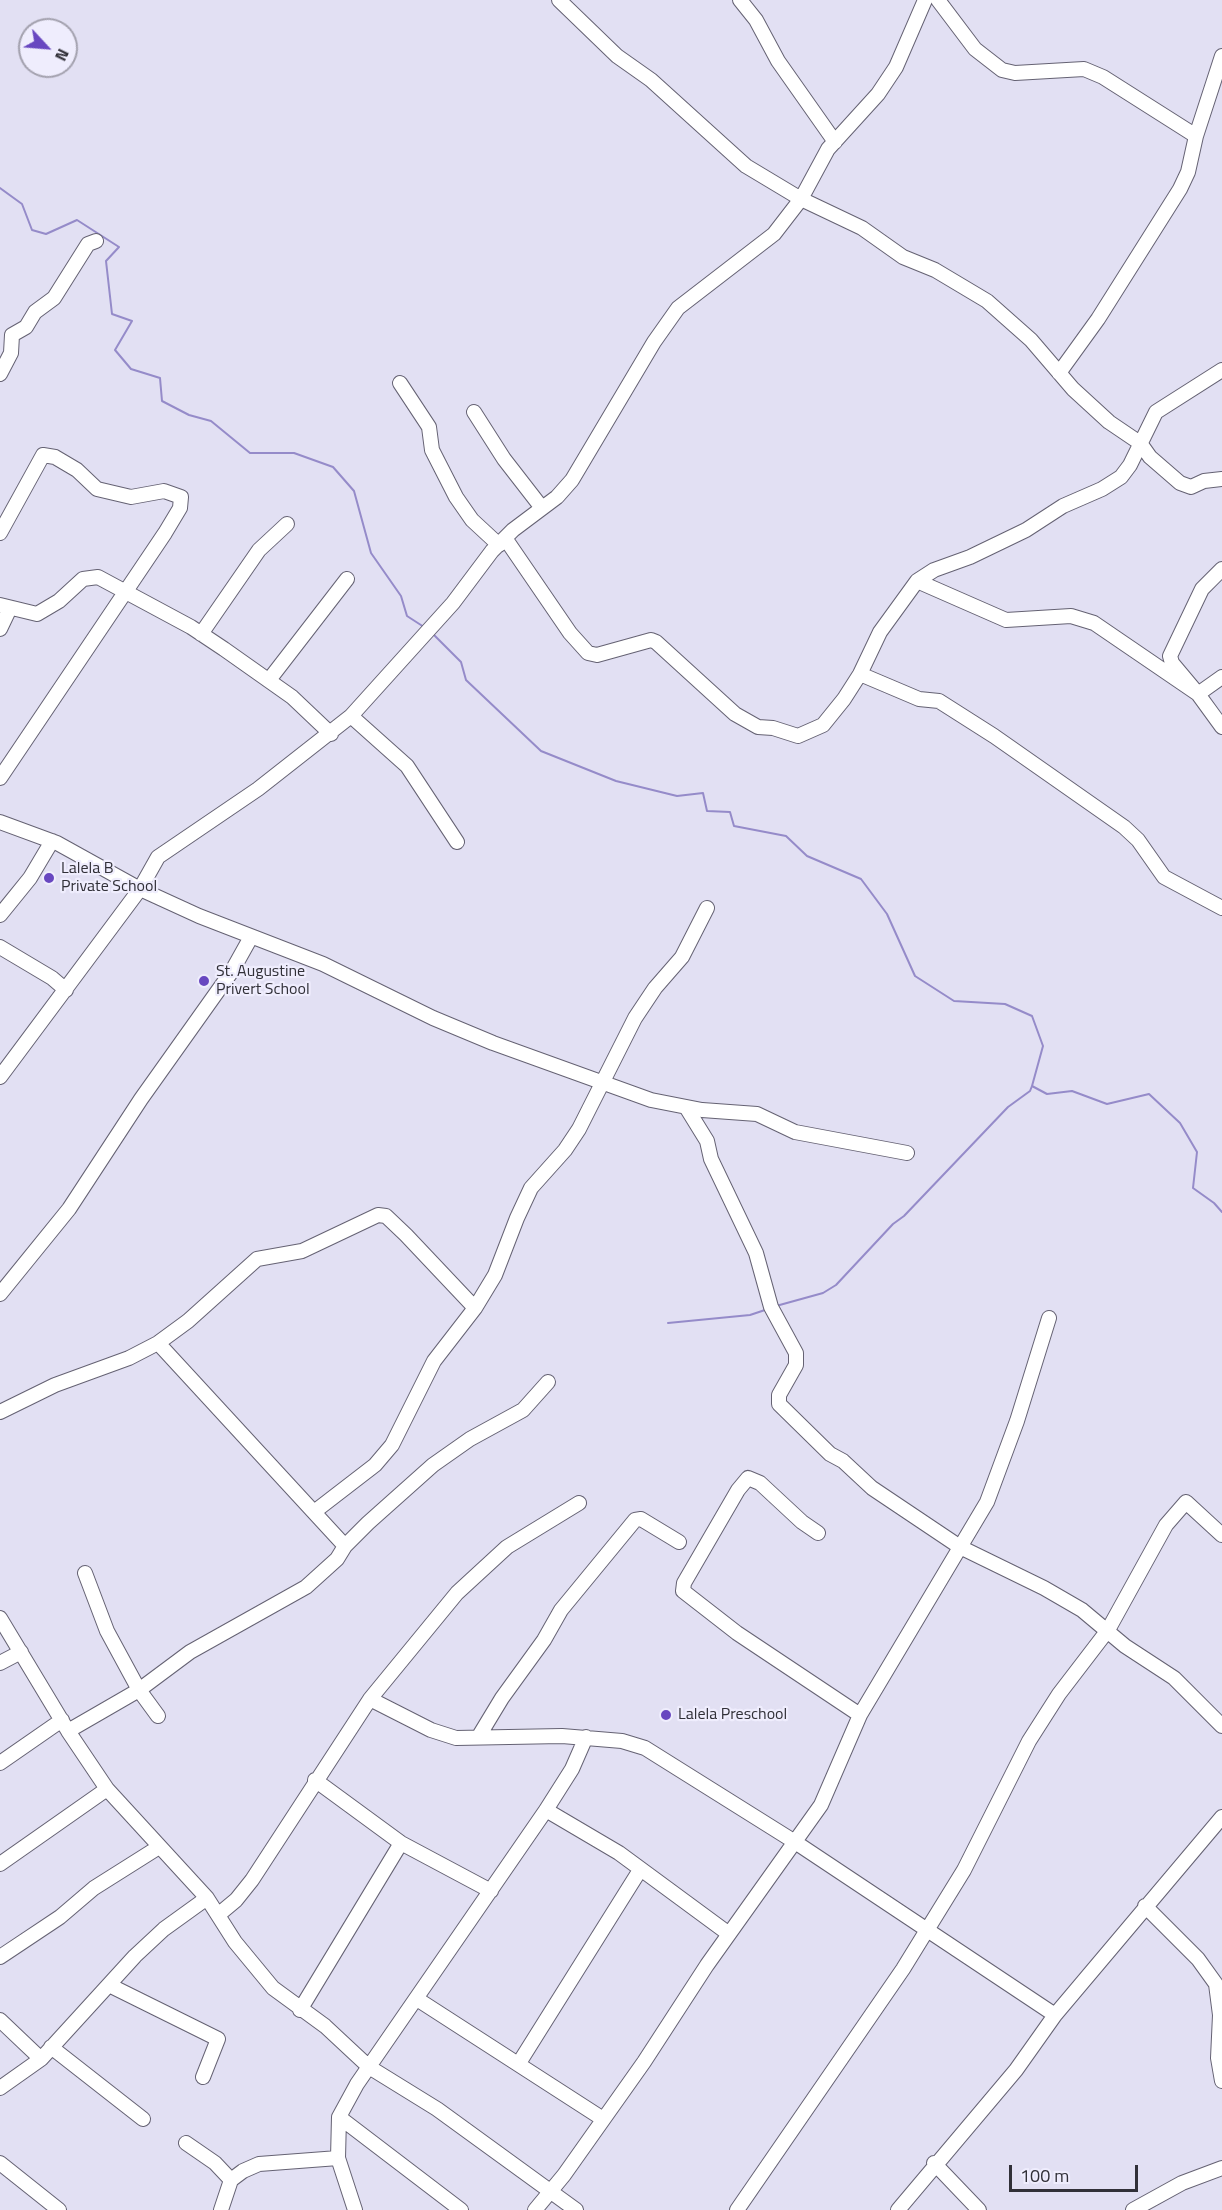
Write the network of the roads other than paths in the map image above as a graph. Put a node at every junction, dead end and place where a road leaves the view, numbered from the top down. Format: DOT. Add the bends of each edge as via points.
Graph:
graph roads {
  1 [pos="559,0"];
  2 [pos="740,0"];
  3 [pos="925,0"];
  4 [pos="938,0"];
  5 [pos="1222,56"];
  6 [pos="1196,136"];
  7 [pos="835,142"];
  8 [pos="801,200"];
  9 [pos="96,241"];
  10 [pos="1222,370"];
  11 [pos="1059,373"];
  12 [pos="0,374"];
  13 [pos="400,383"];
  14 [pos="474,411"];
  15 [pos="1140,443"];
  16 [pos="1222,479"];
  17 [pos="542,508"];
  18 [pos="287,524"];
  19 [pos="0,533"];
  20 [pos="502,542"];
  21 [pos="1222,568"];
  22 [pos="347,579"];
  23 [pos="917,581"];
  24 [pos="125,590"];
  25 [pos="5,607"];
  26 [pos="0,629"];
  27 [pos="201,634"];
  28 [pos="861,675"];
  29 [pos="1222,677"];
  30 [pos="269,681"];
  31 [pos="1198,694"];
  32 [pos="351,716"];
  33 [pos="1222,727"];
  34 [pos="331,734"];
  35 [pos="0,778"];
  36 [pos="0,822"];
  37 [pos="51,841"];
  38 [pos="457,842"];
  39 [pos="140,889"];
  40 [pos="707,908"];
  41 [pos="1222,908"];
  42 [pos="0,915"];
  43 [pos="251,938"];
  44 [pos="0,947"];
  45 [pos="66,990"];
  46 [pos="0,1077"];
  47 [pos="601,1082"];
  48 [pos="686,1107"];
  49 [pos="907,1153"];
  50 [pos="0,1294"];
  51 [pos="475,1308"];
  52 [pos="1049,1318"];
  53 [pos="158,1342"];
  54 [pos="548,1382"];
  55 [pos="0,1413"];
  56 [pos="579,1503"];
  57 [pos="314,1512"];
  58 [pos="818,1533"];
  59 [pos="1222,1535"];
  60 [pos="680,1542"];
  61 [pos="345,1546"];
  62 [pos="960,1546"];
  63 [pos="85,1573"];
  64 [pos="0,1618"];
  65 [pos="1108,1630"];
  66 [pos="21,1652"];
  67 [pos="0,1662"];
  68 [pos="139,1690"];
  69 [pos="370,1699"];
  70 [pos="860,1715"];
  71 [pos="158,1716"];
  72 [pos="65,1725"];
  73 [pos="1222,1726"];
  74 [pos="479,1736"];
  75 [pos="586,1737"];
  76 [pos="0,1762"];
  77 [pos="315,1780"];
  78 [pos="108,1789"];
  79 [pos="546,1810"];
  80 [pos="1222,1817"];
  81 [pos="795,1842"];
  82 [pos="401,1844"];
  83 [pos="159,1847"];
  84 [pos="0,1864"];
  85 [pos="640,1869"];
  86 [pos="491,1891"];
  87 [pos="207,1898"];
  88 [pos="1145,1906"];
  89 [pos="219,1915"];
  90 [pos="924,1930"];
  91 [pos="729,1934"];
  92 [pos="0,1957"];
  93 [pos="109,1985"];
  94 [pos="417,1999"];
  95 [pos="300,2010"];
  96 [pos="1055,2015"];
  97 [pos="0,2020"];
  98 [pos="51,2047"];
  99 [pos="41,2059"];
  100 [pos="519,2063"];
  101 [pos="369,2067"];
  102 [pos="203,2077"];
  103 [pos="1222,2081"];
  104 [pos="0,2088"];
  105 [pos="339,2117"];
  106 [pos="143,2118"];
  107 [pos="603,2119"];
  108 [pos="186,2144"];
  109 [pos="338,2158"];
  110 [pos="0,2163"];
  111 [pos="934,2163"];
  112 [pos="1222,2168"];
  113 [pos="231,2180"];
  114 [pos="549,2191"];
  115 [pos="59,2210"];
  116 [pos="221,2210"];
  117 [pos="355,2210"];
  118 [pos="461,2210"];
  119 [pos="535,2210"];
  120 [pos="576,2210"];
  121 [pos="737,2210"];
  122 [pos="898,2210"];
  123 [pos="979,2210"];
  124 [pos="1132,2210"];
  1 -- 8 [label="street" via="616,56 651,80 746,166"];
  2 -- 7 [label="street"];
  3 -- 7 [label="street" via="907,46 887,81"];
  4 -- 6 [label="street" via="975,49 1002,70 1015,74 1084,69"];
  5 -- 6 [label="street"];
  6 -- 11 [label="street" via="1180,189"];
  7 -- 8 [label="street" via="820,160"];
  8 -- 11 [label="street" via="862,228 888,248 987,301 1017,326"];
  8 -- 17 [label="street" via="774,234 678,308 583,465 557,497"];
  9 -- 12 [label="street" via="88,244 54,298 35,312 26,327 12,335 11,353"];
  10 -- 15 [label="street" via="1156,412"];
  11 -- 15 [label="street" via="1109,422"];
  13 -- 20 [label="street" via="429,427 432,450 456,497 472,520"];
  14 -- 17 [label="street"];
  15 -- 16 [label="street" via="1150,457 1185,487"];
  15 -- 23 [label="street" via="1121,477 1102,489"];
  17 -- 20 [label="street"];
  18 -- 27 [label="street" via="259,550"];
  19 -- 24 [label="street" via="43,455 55,457 77,470 97,489 130,497 164,491 181,497 180,508 165,533"];
  20 -- 28 [label="street" via="588,653 597,656 651,640 656,642 750,724 798,736 809,733 823,725"];
  20 -- 32 [label="street"];
  21 -- 31 [label="street" via="1202,589 1170,652 1172,663"];
  22 -- 30 [label="street"];
  23 -- 28 [label="street" via="880,632"];
  23 -- 31 [label="street" via="1006,620 1071,616 1094,623"];
  24 -- 25 [label="street" via="90,577 38,614"];
  24 -- 27 [label="street"];
  24 -- 35 [label="street"];
  25 -- 26 [label="street"];
  27 -- 30 [label="street"];
  28 -- 41 [label="street" via="919,699 939,701 958,713 1124,827 1164,877"];
  29 -- 31 [label="street"];
  30 -- 34 [label="street"];
  31 -- 33 [label="street"];
  32 -- 34 [label="street"];
  32 -- 38 [label="street" via="407,766"];
  34 -- 39 [label="street" via="258,789 168,847"];
  36 -- 37 [label="street"];
  37 -- 39 [label="street"];
  37 -- 42 [label="street" via="30,878"];
  39 -- 43 [label="street"];
  39 -- 45 [label="street"];
  40 -- 47 [label="street" via="688,947 635,1018"];
  43 -- 47 [label="street" via="322,964 433,1018"];
  43 -- 50 [label="street" via="69,1209"];
  44 -- 45 [label="street"];
  45 -- 46 [label="street"];
  47 -- 48 [label="street" via="651,1100"];
  47 -- 51 [label="street" via="579,1129 531,1188 499,1268"];
  48 -- 49 [label="street" via="756,1114 795,1132"];
  48 -- 62 [label="street" via="707,1141 711,1159 756,1253 771,1307 796,1353 796,1365 779,1395 779,1404 872,1488"];
  51 -- 53 [label="street" via="406,1234 386,1216 378,1215 302,1251 257,1259 188,1321"];
  51 -- 57 [label="street" via="434,1361 399,1434 384,1455"];
  52 -- 62 [label="street" via="987,1502"];
  53 -- 55 [label="street"];
  53 -- 57 [label="street"];
  54 -- 61 [label="street" via="522,1410 440,1460"];
  56 -- 69 [label="street" via="507,1547 457,1593"];
  57 -- 61 [label="street"];
  58 -- 70 [label="street" via="760,1483 748,1478 684,1583 683,1591 737,1634"];
  59 -- 65 [label="street" via="1186,1502 1166,1525"];
  60 -- 74 [label="street" via="641,1519 635,1520 561,1610"];
  61 -- 68 [label="street" via="337,1559 306,1587 190,1652"];
  62 -- 65 [label="street" via="1044,1588"];
  62 -- 70 [label="street"];
  63 -- 68 [label="street" via="107,1631"];
  64 -- 66 [label="street"];
  65 -- 73 [label="street" via="1174,1678"];
  65 -- 90 [label="street" via="1044,1715 964,1870"];
  66 -- 67 [label="street"];
  66 -- 72 [label="street"];
  68 -- 71 [label="street"];
  68 -- 72 [label="street"];
  69 -- 74 [label="street" via="430,1730 456,1738"];
  69 -- 77 [label="street"];
  70 -- 81 [label="street" via="821,1805"];
  72 -- 76 [label="street"];
  72 -- 78 [label="street"];
  74 -- 75 [label="street"];
  75 -- 79 [label="street" via="572,1769"];
  75 -- 81 [label="street" via="645,1748"];
  77 -- 82 [label="street"];
  77 -- 89 [label="street" via="252,1880"];
  78 -- 83 [label="street"];
  78 -- 84 [label="street"];
  79 -- 85 [label="street"];
  79 -- 86 [label="street"];
  80 -- 88 [label="street"];
  81 -- 90 [label="street"];
  81 -- 91 [label="street"];
  82 -- 86 [label="street"];
  82 -- 95 [label="street"];
  83 -- 87 [label="street"];
  83 -- 92 [label="street" via="94,1888 60,1917"];
  85 -- 91 [label="street"];
  85 -- 100 [label="street"];
  86 -- 94 [label="street"];
  87 -- 89 [label="street"];
  87 -- 93 [label="street" via="164,1929"];
  88 -- 96 [label="street"];
  88 -- 103 [label="street" via="1198,1959 1216,1984"];
  89 -- 95 [label="street" via="250,1963"];
  90 -- 96 [label="street"];
  90 -- 121 [label="street" via="903,1969"];
  91 -- 107 [label="street"];
  93 -- 98 [label="street"];
  93 -- 102 [label="street" via="218,2039"];
  94 -- 100 [label="street"];
  94 -- 101 [label="street"];
  95 -- 101 [label="street" via="325,2026"];
  96 -- 111 [label="street" via="1016,2070"];
  97 -- 99 [label="street"];
  98 -- 99 [label="street"];
  98 -- 106 [label="street"];
  99 -- 104 [label="street"];
  100 -- 107 [label="street"];
  101 -- 105 [label="street"];
  101 -- 114 [label="street" via="437,2109"];
  105 -- 109 [label="street"];
  105 -- 118 [label="street"];
  107 -- 114 [label="street"];
  108 -- 113 [label="street" via="215,2163"];
  109 -- 113 [label="street" via="259,2164"];
  109 -- 117 [label="street"];
  110 -- 115 [label="street"];
  111 -- 122 [label="street"];
  111 -- 123 [label="street"];
  112 -- 124 [label="street" via="1182,2183"];
  113 -- 116 [label="street"];
  114 -- 119 [label="street"];
  114 -- 120 [label="street"];
}
